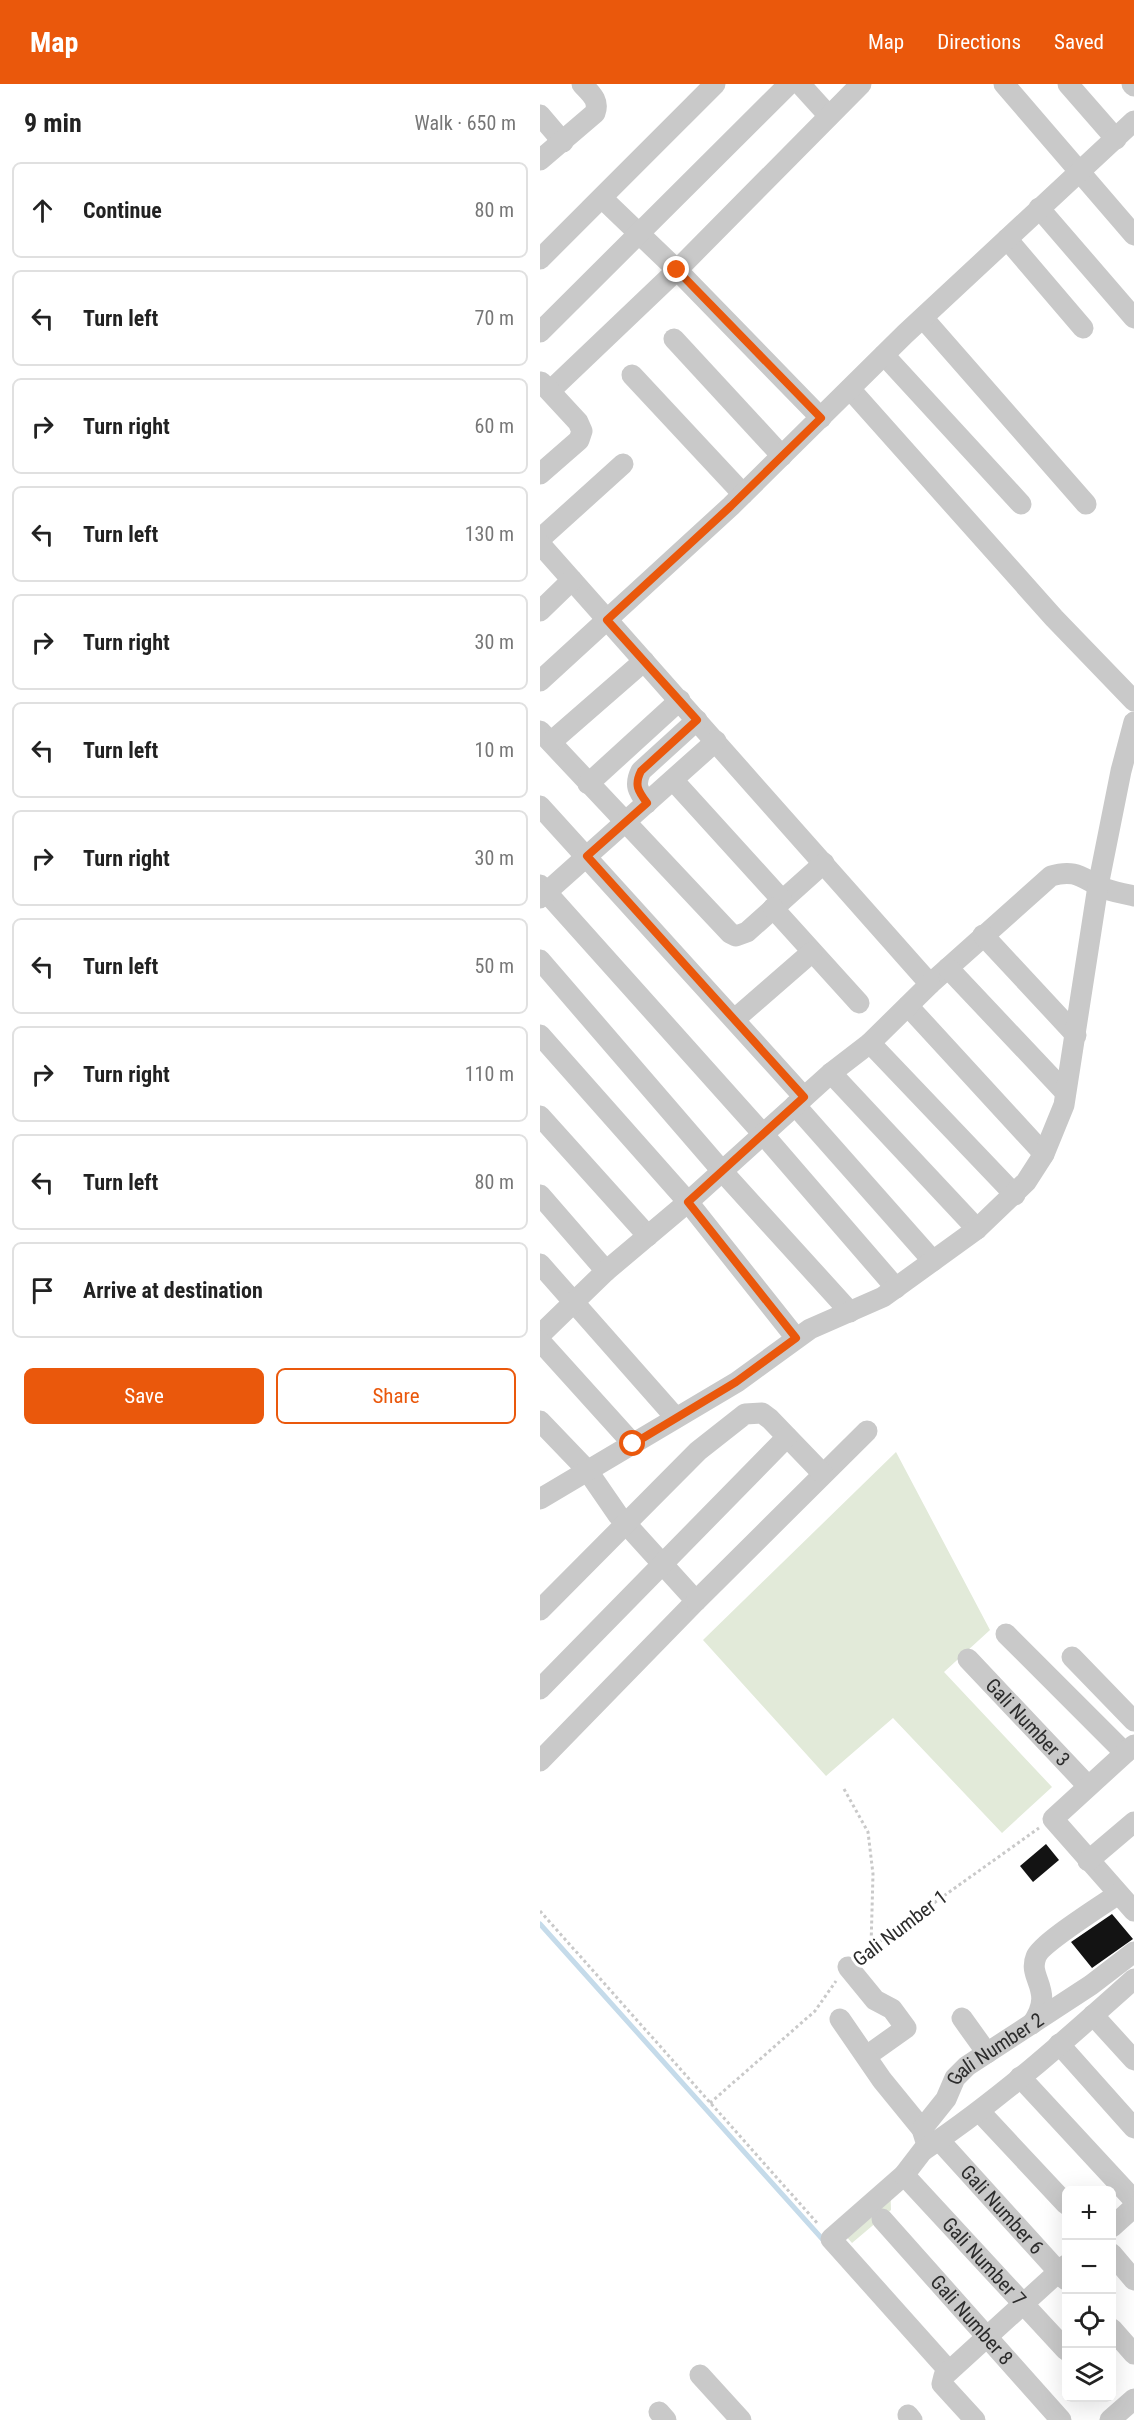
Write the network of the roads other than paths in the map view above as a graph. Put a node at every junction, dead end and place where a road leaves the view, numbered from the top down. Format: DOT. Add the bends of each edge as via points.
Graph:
graph roads {
  1 [pos="582,84"];
  2 [pos="715,84"];
  3 [pos="789,84"];
  4 [pos="800,84"];
  5 [pos="861,84"];
  6 [pos="1004,84"];
  7 [pos="1068,84"];
  8 [pos="540,115"];
  9 [pos="829,116"];
  10 [pos="1134,121"];
  11 [pos="1116,139"];
  12 [pos="563,141"];
  13 [pos="540,160"];
  14 [pos="1080,170"];
  15 [pos="602,198"];
  16 [pos="1039,208"];
  17 [pos="639,234"];
  18 [pos="1134,235"];
  19 [pos="1006,239"];
  20 [pos="540,259"];
  21 [pos="677,270"];
  22 [pos="922,318"];
  23 [pos="1134,318"];
  24 [pos="1083,328"];
  25 [pos="540,332"];
  26 [pos="674,339"];
  27 [pos="884,355"];
  28 [pos="632,375"];
  29 [pos="545,386"];
  30 [pos="850,390"];
  31 [pos="821,418"];
  32 [pos="782,456"];
  33 [pos="623,464"];
  34 [pos="540,474"];
  35 [pos="743,494"];
  36 [pos="1021,504"];
  37 [pos="1086,504"];
  38 [pos="540,538"];
  39 [pos="540,544"];
  40 [pos="572,580"];
  41 [pos="540,611"];
  42 [pos="607,620"];
  43 [pos="644,661"];
  44 [pos="540,681"];
  45 [pos="680,700"];
  46 [pos="1134,701"];
  47 [pos="697,720"];
  48 [pos="1134,722"];
  49 [pos="545,736"];
  50 [pos="716,741"];
  51 [pos="673,780"];
  52 [pos="588,784"];
  53 [pos="647,803"];
  54 [pos="540,806"];
  55 [pos="624,822"];
  56 [pos="587,856"];
  57 [pos="824,863"];
  58 [pos="542,892"];
  59 [pos="1116,892"];
  60 [pos="778,904"];
  61 [pos="982,935"];
  62 [pos="812,952"];
  63 [pos="540,960"];
  64 [pos="948,968"];
  65 [pos="930,984"];
  66 [pos="859,1003"];
  67 [pos="908,1006"];
  68 [pos="735,1019"];
  69 [pos="540,1035"];
  70 [pos="1076,1035"];
  71 [pos="870,1043"];
  72 [pos="831,1073"];
  73 [pos="1065,1092"];
  74 [pos="800,1101"];
  75 [pos="540,1116"];
  76 [pos="763,1134"];
  77 [pos="1044,1154"];
  78 [pos="722,1171"];
  79 [pos="1015,1195"];
  80 [pos="540,1196"];
  81 [pos="688,1202"];
  82 [pos="978,1228"];
  83 [pos="648,1236"];
  84 [pos="933,1261"];
  85 [pos="540,1264"];
  86 [pos="606,1271"];
  87 [pos="896,1288"];
  88 [pos="573,1301"];
  89 [pos="850,1312"];
  90 [pos="540,1335"];
  91 [pos="796,1338"];
  92 [pos="540,1341"];
  93 [pos="676,1418"];
  94 [pos="540,1421"];
  95 [pos="867,1431"];
  96 [pos="787,1437"];
  97 [pos="633,1444"];
  98 [pos="823,1474"];
  99 [pos="590,1475"];
  100 [pos="540,1498"];
  101 [pos="626,1524"];
  102 [pos="660,1563"];
  103 [pos="696,1601"];
  104 [pos="540,1610"];
  105 [pos="1006,1634"];
  106 [pos="1072,1657"];
  107 [pos="968,1659"];
  108 [pos="540,1689"];
  109 [pos="1134,1721"];
  110 [pos="1130,1749"];
  111 [pos="540,1761"];
  112 [pos="1088,1786"];
  113 [pos="1134,1822"];
  114 [pos="1088,1862"];
  115 [pos="1128,1899"];
  116 [pos="1134,1952"];
  117 [pos="849,1967"];
  118 [pos="1134,1979"];
  119 [pos="1093,2015"];
  120 [pos="962,2018"];
  121 [pos="840,2019"];
  122 [pos="1032,2024"];
  123 [pos="1059,2044"];
  124 [pos="875,2050"];
  125 [pos="987,2053"];
  126 [pos="1134,2060"];
  127 [pos="1020,2077"];
  128 [pos="980,2112"];
  129 [pos="1134,2128"];
  130 [pos="928,2140"];
  131 [pos="904,2175"];
  132 [pos="1062,2200"];
  133 [pos="1134,2200"];
  134 [pos="1134,2206"];
  135 [pos="882,2219"];
  136 [pos="1116,2223"];
  137 [pos="1116,2259"];
  138 [pos="1062,2270"];
  139 [pos="1062,2274"];
  140 [pos="1134,2280"];
  141 [pos="1024,2303"];
  142 [pos="1116,2334"];
  143 [pos="986,2337"];
  144 [pos="1064,2348"];
  145 [pos="1134,2354"];
  146 [pos="949,2371"];
  147 [pos="700,2374"];
  148 [pos="741,2420"];
  149 [pos="975,2420"];
  150 [pos="1061,2420"];
  1 -- 12 [label="street" via="597,106 590,118"];
  2 -- 15 [label="street"];
  3 -- 17 [label="street"];
  4 -- 9 [label="street"];
  5 -- 9 [label="street"];
  6 -- 14 [label="street"];
  7 -- 11 [label="street"];
  8 -- 12 [label="street"];
  9 -- 21 [label="street"];
  10 -- 11 [label="street"];
  11 -- 14 [label="street"];
  12 -- 13 [label="street"];
  14 -- 16 [label="street"];
  14 -- 18 [label="street"];
  15 -- 17 [label="street"];
  15 -- 20 [label="street"];
  16 -- 19 [label="street"];
  16 -- 23 [label="street"];
  17 -- 21 [label="street"];
  17 -- 25 [label="street"];
  19 -- 22 [label="street"];
  19 -- 24 [label="street"];
  21 -- 29 [label="street"];
  21 -- 31 [label="street"];
  22 -- 27 [label="street"];
  22 -- 37 [label="street"];
  26 -- 32 [label="street"];
  27 -- 30 [label="street"];
  27 -- 36 [label="street"];
  28 -- 35 [label="street"];
  29 -- 34 [label="street" via="582,431 579,440"];
  30 -- 31 [label="street"];
  30 -- 46 [label="street" via="1054,618"];
  31 -- 32 [label="street"];
  32 -- 35 [label="street"];
  33 -- 38 [label="street"];
  35 -- 42 [label="street"];
  39 -- 40 [label="street"];
  40 -- 41 [label="street"];
  40 -- 42 [label="street"];
  42 -- 43 [label="street"];
  42 -- 44 [label="street"];
  43 -- 45 [label="street"];
  43 -- 49 [label="street"];
  45 -- 47 [label="street"];
  45 -- 52 [label="street"];
  47 -- 50 [label="street"];
  47 -- 53 [label="street" via="641,771 636,780"];
  48 -- 59 [label="street" via="1121,771"];
  49 -- 52 [label="street"];
  50 -- 51 [label="street"];
  50 -- 57 [label="street"];
  51 -- 53 [label="street"];
  51 -- 60 [label="street"];
  52 -- 55 [label="street"];
  53 -- 55 [label="street"];
  54 -- 56 [label="street"];
  55 -- 56 [label="street"];
  55 -- 60 [label="street" via="730,933 741,936"];
  56 -- 58 [label="street"];
  56 -- 68 [label="street"];
  57 -- 60 [label="street"];
  57 -- 65 [label="street"];
  58 -- 76 [label="street"];
  59 -- 61 [label="street" via="1077,874 1051,876"];
  59 -- 70 [label="street"];
  60 -- 62 [label="street"];
  61 -- 64 [label="street"];
  61 -- 70 [label="street"];
  62 -- 66 [label="street"];
  62 -- 68 [label="street"];
  63 -- 78 [label="street"];
  64 -- 65 [label="street"];
  64 -- 73 [label="street"];
  65 -- 67 [label="street"];
  67 -- 71 [label="street"];
  67 -- 77 [label="street"];
  68 -- 74 [label="street"];
  69 -- 81 [label="street"];
  70 -- 73 [label="street"];
  71 -- 72 [label="street"];
  71 -- 79 [label="street"];
  72 -- 74 [label="street"];
  72 -- 82 [label="street"];
  73 -- 77 [label="street" via="1064,1105"];
  74 -- 76 [label="street"];
  74 -- 84 [label="street"];
  75 -- 83 [label="street"];
  76 -- 78 [label="street"];
  76 -- 87 [label="street"];
  77 -- 79 [label="street"];
  78 -- 81 [label="street"];
  78 -- 89 [label="street"];
  79 -- 82 [label="street"];
  80 -- 86 [label="street"];
  81 -- 83 [label="street"];
  81 -- 91 [label="street"];
  82 -- 84 [label="street"];
  83 -- 86 [label="street"];
  84 -- 87 [label="street"];
  85 -- 88 [label="street"];
  86 -- 88 [label="street"];
  87 -- 89 [label="street"];
  88 -- 90 [label="street"];
  88 -- 93 [label="street"];
  89 -- 91 [label="street"];
  91 -- 93 [label="street" via="746,1376"];
  92 -- 97 [label="street"];
  93 -- 97 [label="street"];
  94 -- 99 [label="street"];
  95 -- 98 [label="street"];
  96 -- 98 [label="street"];
  96 -- 101 [label="street" via="762,1413 746,1414 698,1451"];
  96 -- 102 [label="street"];
  97 -- 99 [label="street"];
  98 -- 103 [label="street"];
  99 -- 100 [label="street"];
  99 -- 101 [label="street"];
  101 -- 102 [label="street"];
  101 -- 104 [label="street"];
  102 -- 103 [label="street"];
  102 -- 108 [label="street"];
  103 -- 111 [label="street"];
  105 -- 110 [label="street"];
  106 -- 109 [label="street"];
  107 -- 112 [label="street, Gali Number 3"];
  110 -- 112 [label="street"];
  112 -- 114 [label="street" via="1053,1819"];
  113 -- 114 [label="street"];
  114 -- 115 [label="street"];
  115 -- 122 [label="street, Gali Number 2" via="1047,1945 1036,1956 1043,2002"];
  116 -- 122 [label="street"];
  117 -- 124 [label="street" via="875,2000 892,2009 906,2028"];
  118 -- 119 [label="street"];
  119 -- 123 [label="street"];
  119 -- 126 [label="street"];
  120 -- 125 [label="street"];
  121 -- 130 [label="street, Gali Number 6"];
  122 -- 125 [label="street, Gali Number 2"];
  123 -- 127 [label="street"];
  123 -- 129 [label="street"];
  125 -- 130 [label="street, Gali Number 2" via="960,2072"];
  127 -- 128 [label="street"];
  127 -- 133 [label="street"];
  128 -- 130 [label="street"];
  128 -- 132 [label="street"];
  130 -- 131 [label="street, Gali Number 2"];
  130 -- 138 [label="street, Gali Number 6"];
  131 -- 141 [label="street, Gali Number 7"];
  131 -- 146 [label="street, Gali Number 2" via="831,2239"];
  134 -- 136 [label="street"];
  135 -- 143 [label="street, Gali Number 8"];
  137 -- 140 [label="street"];
  139 -- 141 [label="street"];
  141 -- 143 [label="street"];
  141 -- 144 [label="street, Gali Number 7"];
  142 -- 145 [label="street"];
  143 -- 146 [label="street"];
  143 -- 150 [label="street, Gali Number 8"];
  146 -- 149 [label="street" via="942,2384"];
  147 -- 148 [label="street"];
}
